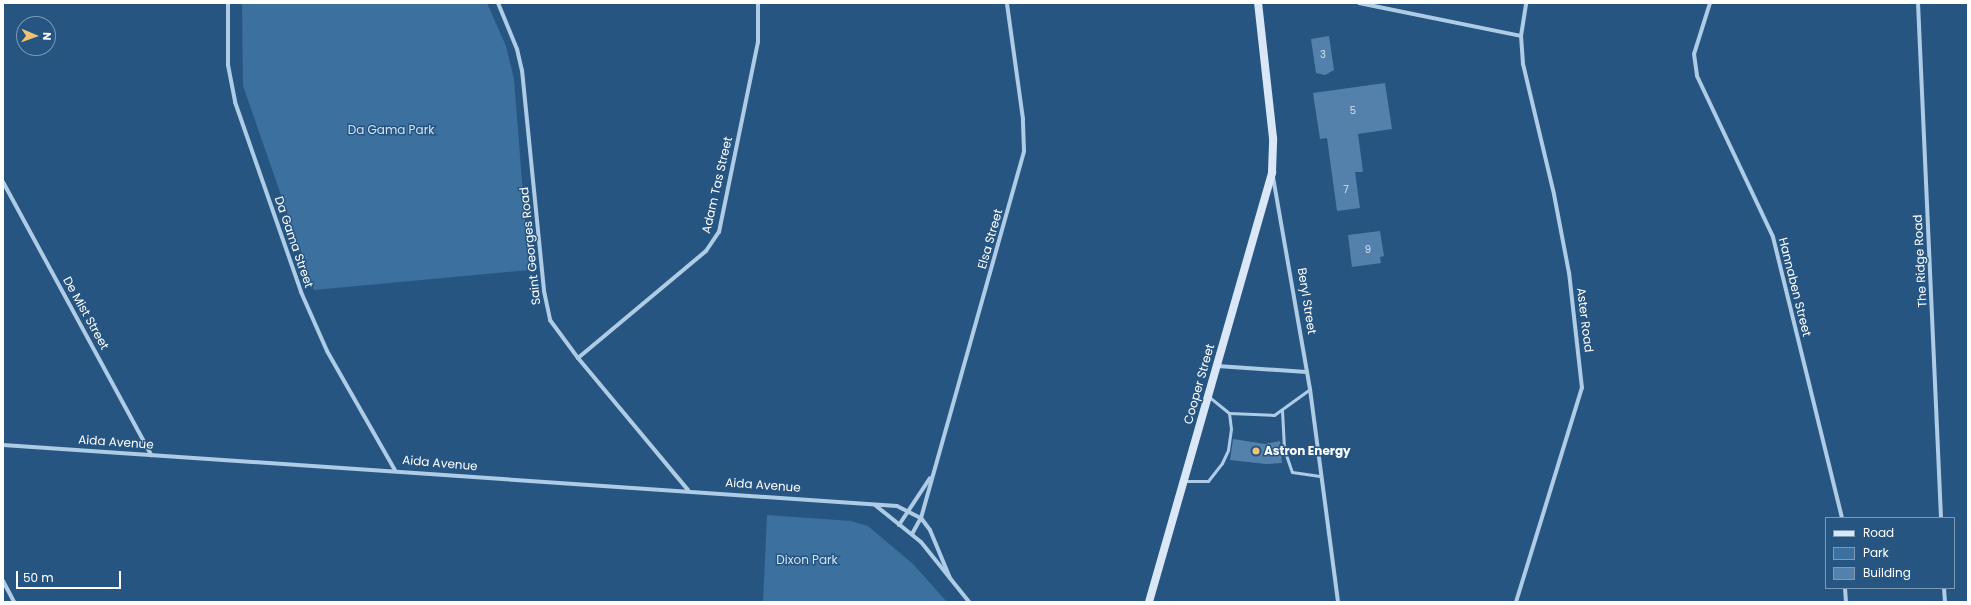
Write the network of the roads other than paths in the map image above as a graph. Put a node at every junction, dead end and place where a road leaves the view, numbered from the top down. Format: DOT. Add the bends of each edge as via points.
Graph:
graph roads {
  1 [pos="228,3"];
  2 [pos="498,3"];
  3 [pos="758,3"];
  4 [pos="1006,3"];
  5 [pos="1258,3"];
  6 [pos="1359,3"];
  7 [pos="1526,3"];
  8 [pos="1710,3"];
  9 [pos="1918,3"];
  10 [pos="1522,36"];
  11 [pos="1272,172"];
  12 [pos="3,182"];
  13 [pos="578,358"];
  14 [pos="1216,366"];
  15 [pos="1307,372"];
  16 [pos="1310,389"];
  17 [pos="1208,396"];
  18 [pos="1282,410"];
  19 [pos="1229,413"];
  20 [pos="3,445"];
  21 [pos="151,455"];
  22 [pos="395,470"];
  23 [pos="931,476"];
  24 [pos="1320,476"];
  25 [pos="1184,481"];
  26 [pos="688,490"];
  27 [pos="874,504"];
  28 [pos="907,509"];
  29 [pos="1842,517"];
  30 [pos="1941,517"];
  31 [pos="921,518"];
  32 [pos="899,525"];
  33 [pos="912,534"];
  34 [pos="950,578"];
  35 [pos="3,581"];
  36 [pos="1845,589"];
  37 [pos="1944,589"];
  38 [pos="14,602"];
  39 [pos="969,602"];
  40 [pos="1149,602"];
  41 [pos="1338,602"];
  42 [pos="1516,602"];
  43 [pos="1846,602"];
  44 [pos="1945,602"];
  1 -- 22 [label="street, Da Gama Street" via="228,65 234,102 301,292 327,350"];
  2 -- 13 [label="street, Saint Georges Road" via="517,49 522,70 546,305 550,320"];
  3 -- 13 [label="street, Adam Tas Street" via="758,42 719,232 706,251"];
  4 -- 23 [label="street, Elsa Street" via="1023,119 1024,150"];
  5 -- 11 [label="main road, Beryl Street" via="1273,138"];
  6 -- 10 [label="street"];
  7 -- 10 [label="street, Aster Road"];
  8 -- 29 [label="street, Hannaben Street" via="1694,54 1697,76 1773,237"];
  9 -- 30 [label="street, The Ridge Road"];
  10 -- 42 [label="street, Aster Road" via="1522,59 1530,103 1554,194 1569,273 1582,388"];
  11 -- 14 [label="main road, Cooper Street"];
  11 -- 15 [label="street, Beryl Street"];
  12 -- 21 [label="street, De Mist Street"];
  13 -- 26 [label="street, Saint Georges Road"];
  14 -- 15 [label="street"];
  14 -- 17 [label="main road, Cooper Street"];
  15 -- 16 [label="street, Beryl Street"];
  16 -- 18 [label="lane"];
  16 -- 24 [label="street, Beryl Street"];
  17 -- 19 [label="lane"];
  17 -- 25 [label="main road, Cooper Street"];
  18 -- 19 [label="lane" via="1265,416"];
  18 -- 24 [label="lane" via="1284,449 1292,472"];
  19 -- 25 [label="lane" via="1231,429 1222,463 1208,481"];
  20 -- 21 [label="street, Aida Avenue"];
  21 -- 22 [label="street, Aida Avenue"];
  22 -- 26 [label="street, Aida Avenue"];
  23 -- 28 [label="street, Elsa Street"];
  23 -- 31 [label="street, Elsa Street"];
  24 -- 41 [label="street, Beryl Street"];
  25 -- 40 [label="main road, Cooper Street"];
  26 -- 27 [label="street, Aida Avenue"];
  27 -- 28 [label="street, Aida Avenue"];
  27 -- 32 [label="street, Aida Avenue"];
  28 -- 31 [label="street, Aida Avenue"];
  28 -- 32 [label="street, Elsa Street"];
  31 -- 33 [label="street, Elsa Street"];
  31 -- 34 [label="street, Aida Avenue" via="936,541"];
  32 -- 33 [label="street, Aida Avenue"];
  33 -- 34 [label="street, Aida Avenue"];
  34 -- 39 [label="street, Aida Avenue"];
  35 -- 38 [label="street"];
  36 -- 43 [label="street"];
  37 -- 44 [label="street"];
}
